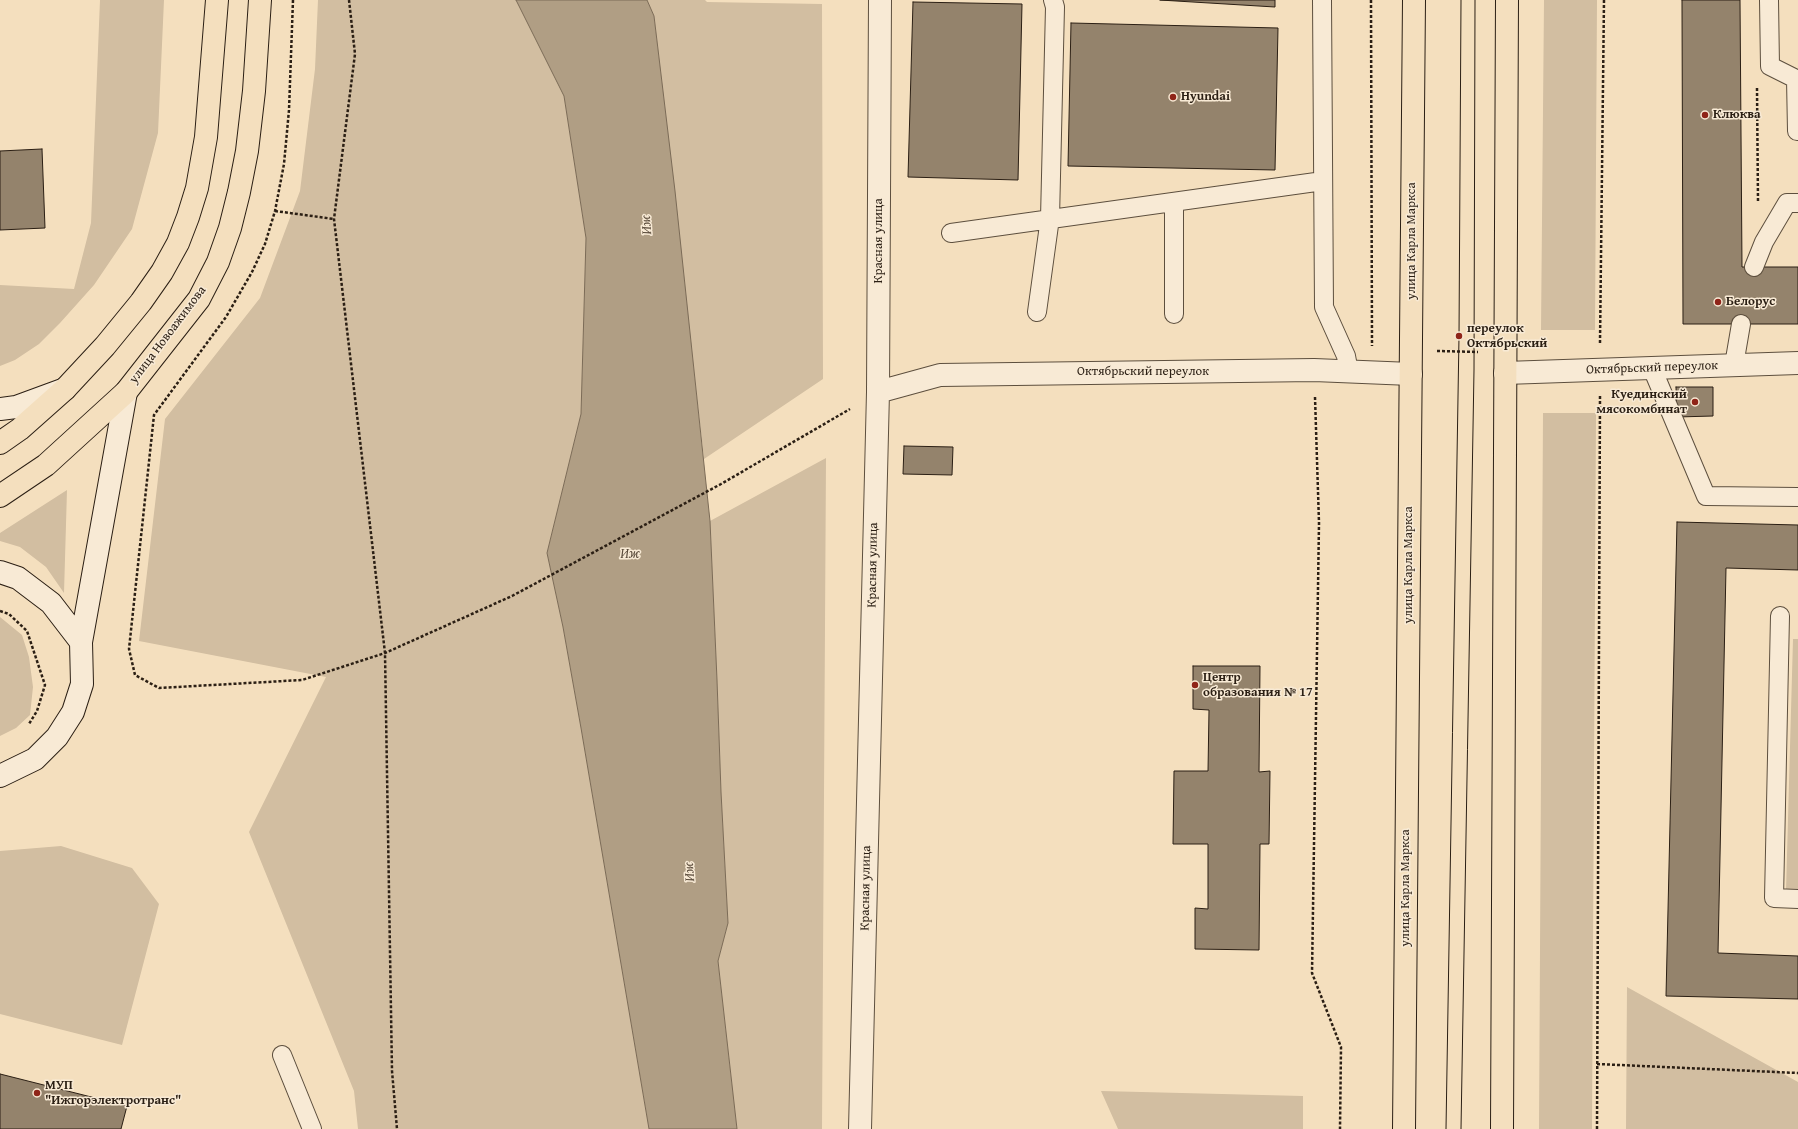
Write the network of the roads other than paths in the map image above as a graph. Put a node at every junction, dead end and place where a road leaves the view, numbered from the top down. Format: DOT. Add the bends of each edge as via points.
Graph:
graph roads {
  1 [pos="217,0"];
  2 [pos="260,0"];
  3 [pos="880,0"];
  4 [pos="1053,0"];
  5 [pos="1322,0"];
  6 [pos="1414,0"];
  7 [pos="1507,0"];
  8 [pos="1769,0"];
  9 [pos="1797,131"];
  10 [pos="1323,181"];
  11 [pos="1174,202"];
  12 [pos="1798,203"];
  13 [pos="1050,218"];
  14 [pos="951,233"];
  15 [pos="1754,267"];
  16 [pos="1037,312"];
  17 [pos="1174,314"];
  18 [pos="1741,324"];
  19 [pos="1798,363"];
  20 [pos="1734,365"];
  21 [pos="1652,368"];
  22 [pos="1349,372"];
  23 [pos="1505,373"];
  24 [pos="1410,374"];
  25 [pos="65,389"];
  26 [pos="126,392"];
  27 [pos="878,392"];
  28 [pos="0,408"];
  29 [pos="0,443"];
  30 [pos="0,496"];
  31 [pos="1798,497"];
  32 [pos="0,572"];
  33 [pos="1780,616"];
  34 [pos="81,642"];
  35 [pos="0,776"];
  36 [pos="1798,899"];
  37 [pos="282,1055"];
  38 [pos="312,1129"];
  39 [pos="860,1129"];
  40 [pos="1404,1129"];
  41 [pos="1502,1129"];
  1 -- 25 [label="main road" via="206,137 197,188 178,243 141,302"];
  2 -- 26 [label="main road, улица Новоажимова" via="249,136 230,228 218,262 199,298"];
  3 -- 27 [label="street, Красная улица"];
  4 -- 13 [label="lane" via="1056,7"];
  5 -- 10 [label="lane"];
  6 -- 24 [label="main road, улица Карла Маркса"];
  7 -- 23 [label="main road"];
  8 -- 9 [label="lane" via="1770,66 1796,80"];
  10 -- 11 [label="lane"];
  10 -- 22 [label="lane" via="1324,307 1346,356"];
  11 -- 13 [label="lane"];
  11 -- 17 [label="lane"];
  12 -- 15 [label="lane" via="1787,203 1764,242"];
  13 -- 14 [label="lane"];
  13 -- 16 [label="lane"];
  18 -- 20 [label="lane"];
  19 -- 20 [label="street, Октябрьский переулок"];
  20 -- 21 [label="street, Октябрьский переулок"];
  21 -- 23 [label="street, Октябрьский переулок"];
  21 -- 31 [label="lane" via="1706,496"];
  22 -- 24 [label="street, Октябрьский переулок"];
  22 -- 27 [label="street, Октябрьский переулок" via="1314,370 940,375"];
  23 -- 41 [label="main road"];
  24 -- 40 [label="main road, улица Карла Маркса"];
  25 -- 28 [label="street" via="16,407"];
  25 -- 29 [label="main road" via="20,429"];
  26 -- 30 [label="main road, улица Новоажимова" via="46,465"];
  26 -- 34 [label="street"];
  27 -- 39 [label="street, Красная улица"];
  32 -- 34 [label="street" via="18,578 51,603"];
  33 -- 36 [label="lane" via="1774,898"];
  34 -- 35 [label="street" via="82,684 73,712 57,737 35,759"];
  37 -- 38 [label="lane"];
}
